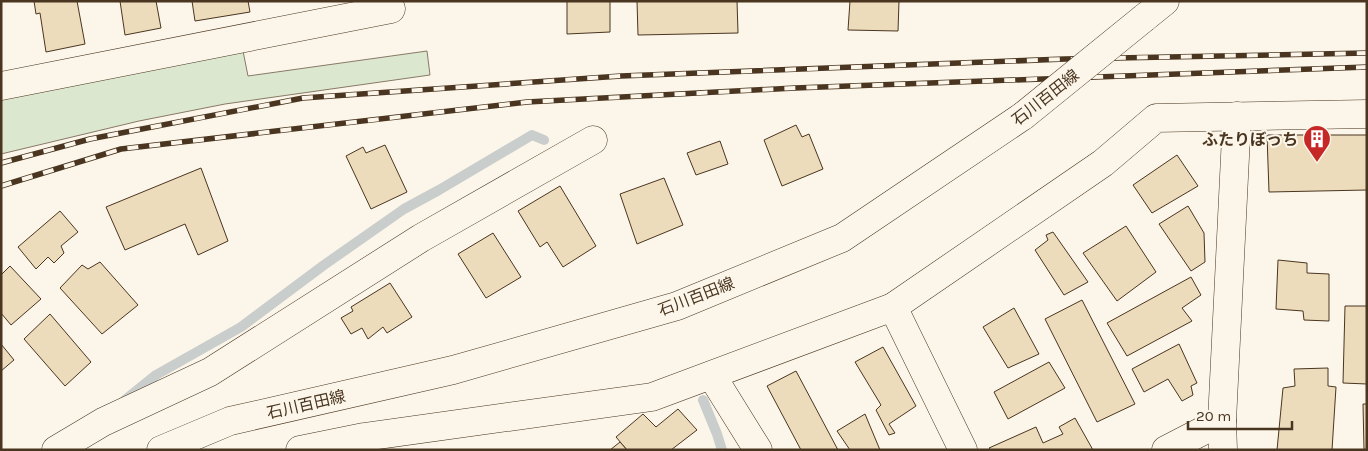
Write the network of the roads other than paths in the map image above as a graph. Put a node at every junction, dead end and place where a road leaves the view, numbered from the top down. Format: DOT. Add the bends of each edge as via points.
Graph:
graph roads {
  1 [pos="386,1"];
  2 [pos="1165,1"];
  3 [pos="1,86"];
  4 [pos="1367,114"];
  5 [pos="1237,116"];
  6 [pos="593,140"];
  7 [pos="893,307"];
  8 [pos="712,376"];
  9 [pos="1222,421"];
  10 [pos="56,450"];
  11 [pos="161,450"];
  12 [pos="300,450"];
  13 [pos="758,450"];
  14 [pos="963,450"];
  15 [pos="1166,450"];
  16 [pos="1223,450"];
  1 -- 3 [label="street" via="391,8"];
  2 -- 11 [label="street, 石川百田線, bridge" via="1022,116 842,238 677,306 453,370 230,421"];
  4 -- 5 [label="street"];
  5 -- 7 [label="street" via="1156,118 1103,163"];
  5 -- 9 [label="street"];
  6 -- 10 [label="street" via="421,238 210,372 102,422"];
  7 -- 8 [label="street"];
  7 -- 14 [label="street"];
  8 -- 12 [label="street" via="652,397 364,436"];
  8 -- 13 [label="street"];
  9 -- 15 [label="street"];
  9 -- 16 [label="street"];
}
